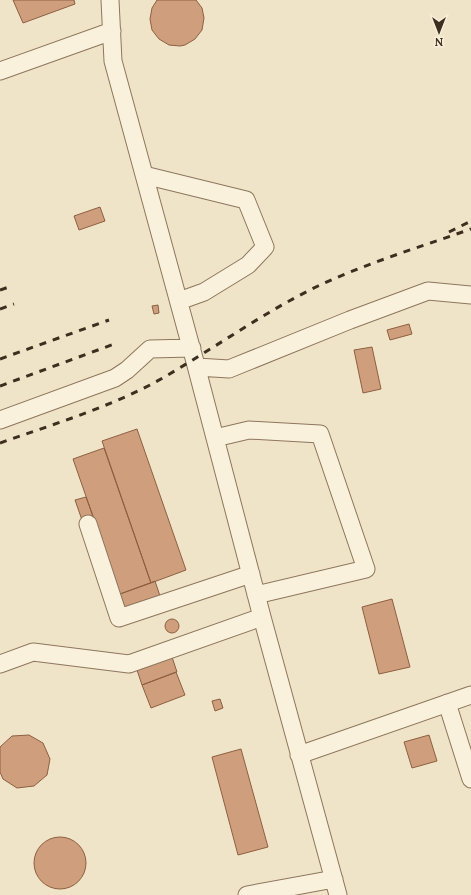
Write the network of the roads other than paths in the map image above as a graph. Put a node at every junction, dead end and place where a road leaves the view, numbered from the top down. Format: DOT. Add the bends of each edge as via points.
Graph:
graph roads {
  1 [pos="110,0"];
  2 [pos="112,31"];
  3 [pos="0,71"];
  4 [pos="144,175"];
  5 [pos="471,296"];
  6 [pos="179,301"];
  7 [pos="192,348"];
  8 [pos="197,367"];
  9 [pos="0,420"];
  10 [pos="215,438"];
  11 [pos="88,524"];
  12 [pos="251,574"];
  13 [pos="256,595"];
  14 [pos="262,617"];
  15 [pos="0,664"];
  16 [pos="471,695"];
  17 [pos="446,703"];
  18 [pos="465,739"];
  19 [pos="299,755"];
  20 [pos="471,779"];
  21 [pos="336,887"];
  22 [pos="247,895"];
  1 -- 2 [label="lane"];
  2 -- 3 [label="lane"];
  2 -- 4 [label="lane" via="113,61"];
  4 -- 6 [label="lane"];
  4 -- 6 [label="lane" via="246,200 265,247 248,265 204,292"];
  5 -- 8 [label="lane" via="428,291 229,369"];
  6 -- 7 [label="lane"];
  7 -- 8 [label="lane"];
  7 -- 9 [label="lane" via="150,349 115,378"];
  8 -- 10 [label="lane"];
  10 -- 12 [label="lane"];
  10 -- 13 [label="lane" via="249,430 320,434 366,569"];
  11 -- 12 [label="lane" via="119,618"];
  12 -- 13 [label="lane"];
  13 -- 14 [label="lane"];
  14 -- 15 [label="lane" via="129,664 33,652"];
  14 -- 19 [label="lane"];
  16 -- 17 [label="lane"];
  17 -- 18 [label="lane"];
  17 -- 19 [label="lane"];
  18 -- 20 [label="lane"];
  19 -- 21 [label="lane"];
  21 -- 22 [label="lane"];
}
